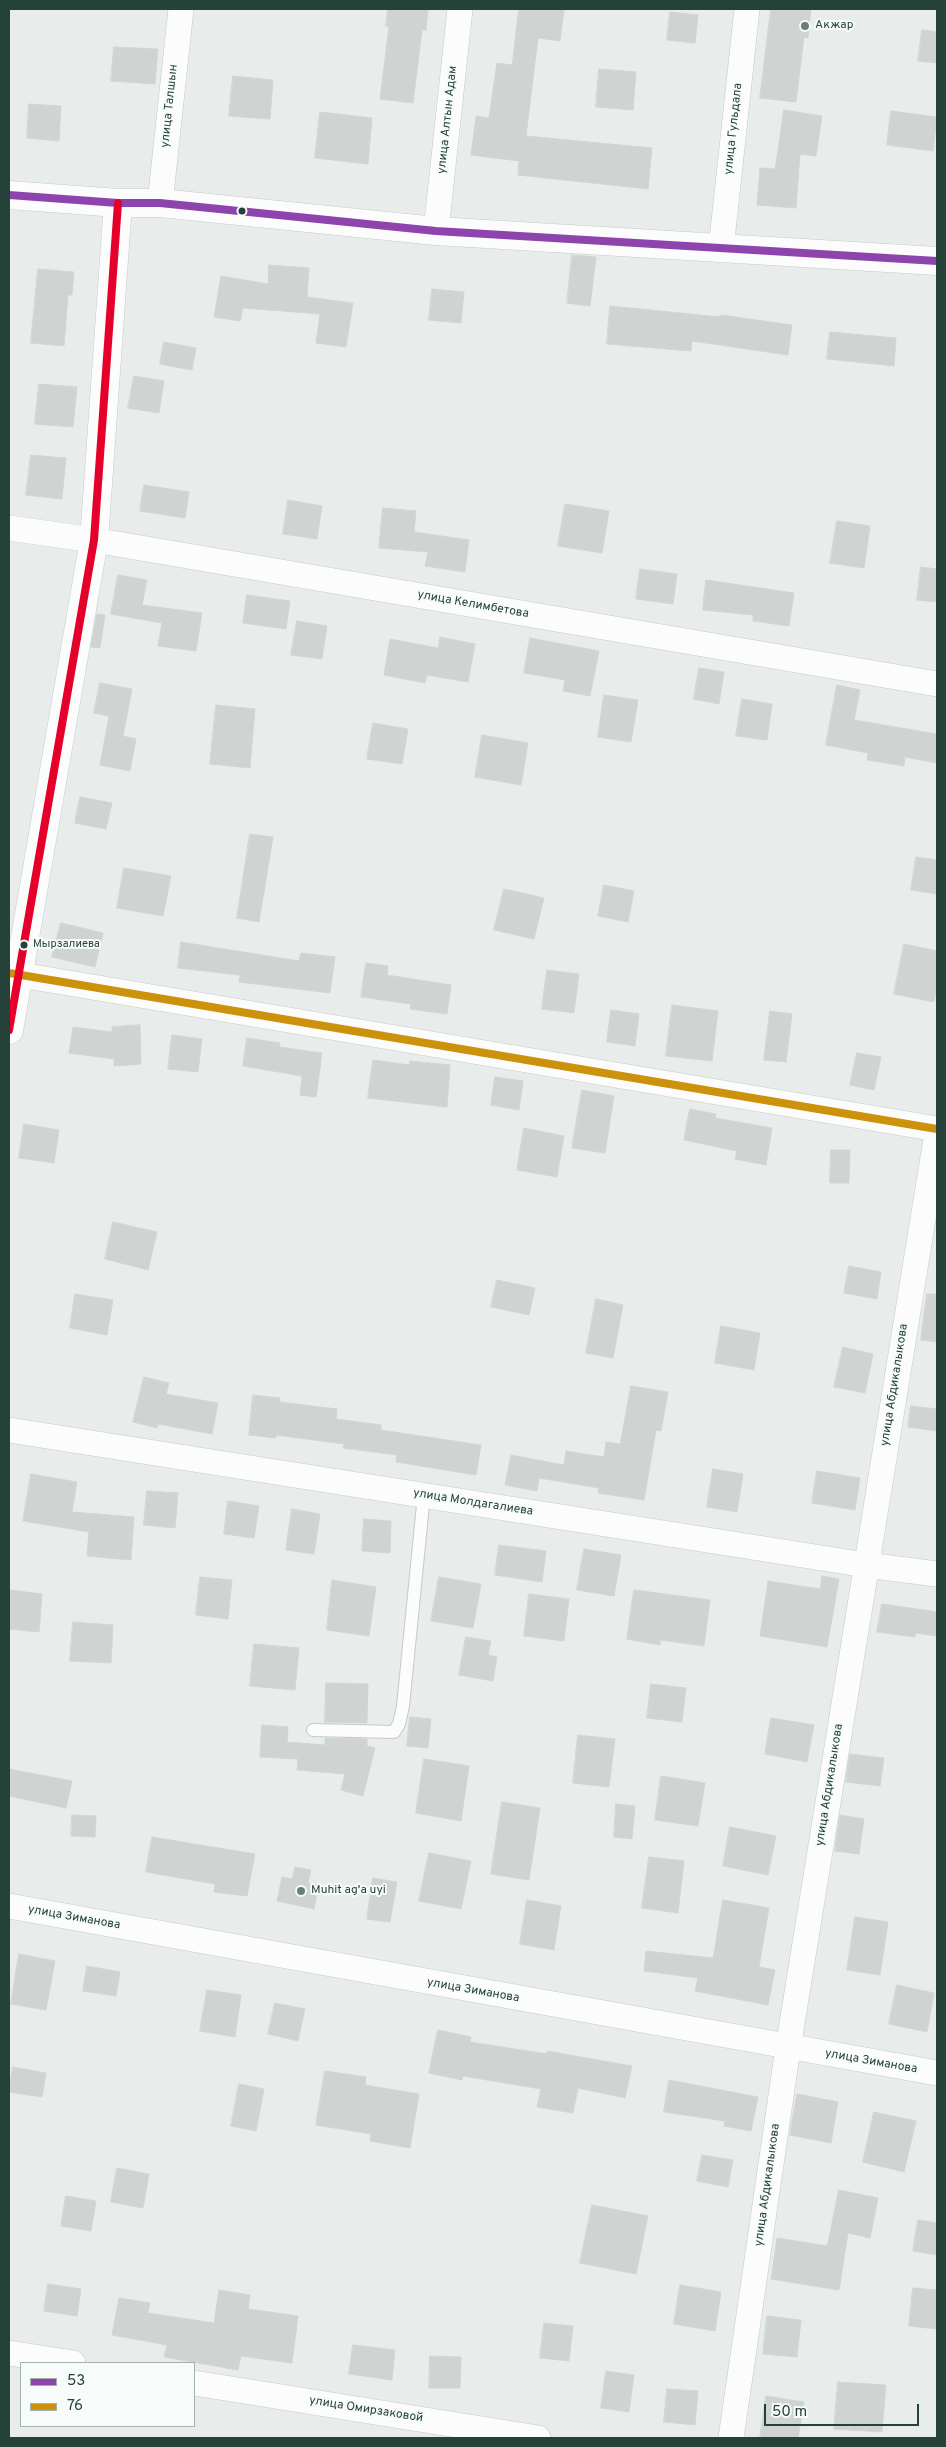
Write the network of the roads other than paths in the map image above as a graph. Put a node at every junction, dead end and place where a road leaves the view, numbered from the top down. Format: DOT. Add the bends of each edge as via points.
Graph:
graph roads {
  1 [pos="181,9"];
  2 [pos="460,9"];
  3 [pos="747,9"];
  4 [pos="9,195"];
  5 [pos="118,203"];
  6 [pos="160,203"];
  7 [pos="436,231"];
  8 [pos="721,249"];
  9 [pos="937,261"];
  10 [pos="9,528"];
  11 [pos="94,540"];
  12 [pos="937,684"];
  13 [pos="14,974"];
  14 [pos="9,1030"];
  15 [pos="937,1129"];
  16 [pos="937,1133"];
  17 [pos="9,1430"];
  18 [pos="424,1495"];
  19 [pos="866,1565"];
  20 [pos="937,1574"];
  21 [pos="313,1730"];
  22 [pos="9,1906"];
  23 [pos="788,2048"];
  24 [pos="937,2073"];
  25 [pos="9,2353"];
  26 [pos="67,2362"];
  27 [pos="195,2383"];
  28 [pos="538,2438"];
  29 [pos="731,2438"];
  1 -- 6 [label="street, улица Талшын"];
  2 -- 7 [label="street, улица Алтын Адам"];
  3 -- 8 [label="street, улица Гульдала"];
  4 -- 5 [label="main road"];
  5 -- 6 [label="main road"];
  5 -- 11 [label="main road"];
  6 -- 7 [label="main road"];
  7 -- 8 [label="main road"];
  8 -- 9 [label="main road"];
  10 -- 11 [label="street, улица Келимбетова"];
  11 -- 12 [label="street, улица Келимбетова"];
  11 -- 13 [label="main road"];
  13 -- 14 [label="main road"];
  13 -- 15 [label="street"];
  16 -- 19 [label="street, улица Абдикалыкова"];
  17 -- 18 [label="street, улица Молдагалиева"];
  18 -- 19 [label="street, улица Молдагалиева"];
  18 -- 21 [label="lane" via="400,1724 394,1732"];
  19 -- 20 [label="street, улица Молдагалиева"];
  19 -- 23 [label="street, улица Абдикалыкова"];
  22 -- 23 [label="street, улица Зиманова"];
  23 -- 24 [label="street, улица Зиманова"];
  23 -- 29 [label="street, улица Абдикалыкова"];
  25 -- 26 [label="street"];
  27 -- 28 [label="street, улица Омирзаковой"];
}
